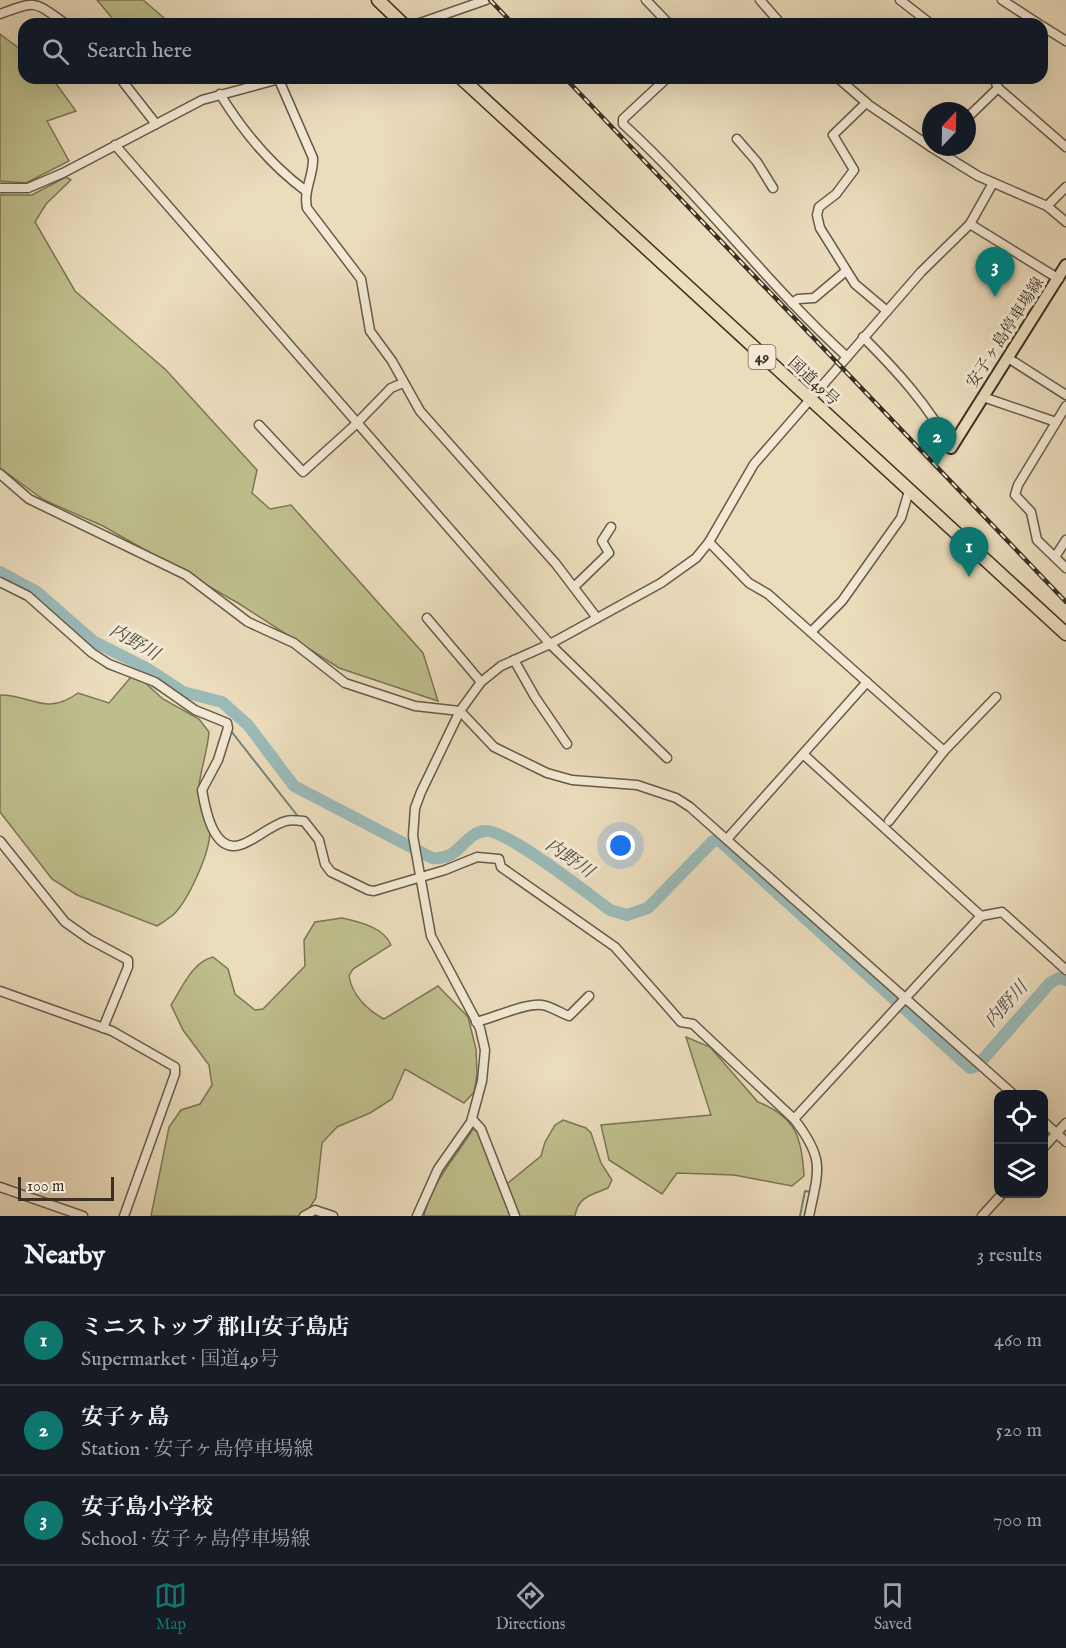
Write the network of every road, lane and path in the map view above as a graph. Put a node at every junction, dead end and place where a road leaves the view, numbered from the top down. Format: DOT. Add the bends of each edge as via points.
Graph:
graph roads {
  1 [pos="378,0"];
  2 [pos="486,0"];
  3 [pos="646,0"];
  4 [pos="760,0"];
  5 [pos="900,0"];
  6 [pos="1002,0"];
  7 [pos="0,14"];
  8 [pos="57,18"];
  9 [pos="397,18"];
  10 [pos="434,18"];
  11 [pos="663,18"];
  12 [pos="776,18"];
  13 [pos="923,18"];
  14 [pos="1030,18"];
  15 [pos="1048,29"];
  16 [pos="1066,41"];
  17 [pos="125,84"];
  18 [pos="261,84"];
  19 [pos="283,84"];
  20 [pos="467,84"];
  21 [pos="661,84"];
  22 [pos="845,84"];
  23 [pos="996,84"];
  24 [pos="998,88"];
  25 [pos="220,94"];
  26 [pos="866,103"];
  27 [pos="976,109"];
  28 [pos="156,124"];
  29 [pos="737,139"];
  30 [pos="922,141"];
  31 [pos="115,145"];
  32 [pos="1066,147"];
  33 [pos="951,156"];
  34 [pos="993,183"];
  35 [pos="1066,187"];
  36 [pos="0,188"];
  37 [pos="773,188"];
  38 [pos="306,191"];
  39 [pos="1047,206"];
  40 [pos="1066,222"];
  41 [pos="969,224"];
  42 [pos="1066,265"];
  43 [pos="846,271"];
  44 [pos="1059,279"];
  45 [pos="792,303"];
  46 [pos="887,311"];
  47 [pos="863,338"];
  48 [pos="847,357"];
  49 [pos="1008,358"];
  50 [pos="403,383"];
  51 [pos="1066,395"];
  52 [pos="983,397"];
  53 [pos="810,401"];
  54 [pos="1066,406"];
  55 [pos="357,422"];
  56 [pos="1056,422"];
  57 [pos="259,425"];
  58 [pos="951,448"];
  59 [pos="0,474"];
  60 [pos="909,492"];
  61 [pos="611,526"];
  62 [pos="1066,540"];
  63 [pos="709,542"];
  64 [pos="1055,557"];
  65 [pos="1066,568"];
  66 [pos="0,582"];
  67 [pos="573,586"];
  68 [pos="427,618"];
  69 [pos="597,618"];
  70 [pos="811,632"];
  71 [pos="1066,634"];
  72 [pos="550,644"];
  73 [pos="513,660"];
  74 [pos="481,682"];
  75 [pos="867,682"];
  76 [pos="996,697"];
  77 [pos="460,711"];
  78 [pos="567,744"];
  79 [pos="944,751"];
  80 [pos="803,754"];
  81 [pos="667,758"];
  82 [pos="889,821"];
  83 [pos="728,838"];
  84 [pos="0,841"];
  85 [pos="419,877"];
  86 [pos="981,916"];
  87 [pos="1066,970"];
  88 [pos="0,991"];
  89 [pos="589,996"];
  90 [pos="905,997"];
  91 [pos="476,1022"];
  92 [pos="103,1028"];
  93 [pos="1007,1090"];
  94 [pos="472,1119"];
  95 [pos="794,1119"];
  96 [pos="1066,1123"];
  97 [pos="1048,1126"];
  98 [pos="1056,1133"];
  99 [pos="1066,1142"];
  100 [pos="1047,1144"];
  101 [pos="0,1187"];
  102 [pos="998,1198"];
  103 [pos="83,1216"];
  104 [pos="124,1216"];
  105 [pos="304,1216"];
  106 [pos="333,1216"];
  107 [pos="417,1216"];
  108 [pos="515,1216"];
  109 [pos="809,1216"];
  110 [pos="982,1216"];
  1 -- 9 [label="highway"];
  2 -- 10 [label="street"];
  3 -- 11 [label="street"];
  4 -- 12 [label="street"];
  5 -- 13 [label="street"];
  6 -- 14 [label="street"];
  7 -- 8 [label="street" via="19,4 33,3"];
  15 -- 16 [label="street"];
  17 -- 28 [label="street"];
  18 -- 25 [label="street"];
  19 -- 38 [label="street" via="312,150 314,168"];
  20 -- 53 [label="highway, 国道49号 / 49"];
  21 -- 45 [label="street" via="623,119 623,124 684,182"];
  22 -- 26 [label="street"];
  23 -- 24 [label="street"];
  24 -- 27 [label="street"];
  24 -- 32 [label="street"];
  25 -- 28 [label="street"];
  25 -- 38 [label="street" via="267,156"];
  26 -- 30 [label="street"];
  26 -- 43 [label="street" via="833,136 853,173 817,212 826,239"];
  28 -- 31 [label="street"];
  29 -- 37 [label="street"];
  31 -- 36 [label="street" via="28,188"];
  31 -- 55 [label="street"];
  33 -- 34 [label="street"];
  34 -- 39 [label="street"];
  34 -- 41 [label="street"];
  35 -- 39 [label="street"];
  38 -- 50 [label="street" via="309,213 361,279 370,331"];
  39 -- 40 [label="street"];
  41 -- 44 [label="street"];
  41 -- 46 [label="street"];
  42 -- 44 [label="main road, 安子ヶ島停車場線"];
  43 -- 45 [label="street" via="814,298"];
  43 -- 46 [label="street" via="855,284"];
  44 -- 49 [label="main road, 安子ヶ島停車場線"];
  45 -- 48 [label="street"];
  46 -- 47 [label="street"];
  47 -- 48 [label="street"];
  47 -- 58 [label="street" via="893,367"];
  48 -- 53 [label="street"];
  49 -- 51 [label="street"];
  49 -- 52 [label="main road, 安子ヶ島停車場線"];
  50 -- 55 [label="street" via="391,388"];
  50 -- 67 [label="street" via="420,411"];
  52 -- 56 [label="street"];
  52 -- 58 [label="main road, 安子ヶ島停車場線"];
  53 -- 60 [label="highway, 国道49号 / 49"];
  53 -- 63 [label="street" via="754,464"];
  54 -- 56 [label="street"];
  55 -- 57 [label="street" via="303,472"];
  55 -- 72 [label="street"];
  56 -- 64 [label="street" via="1015,495 1031,512 1037,540"];
  59 -- 77 [label="street" via="29,499 186,575 248,622 289,640 345,683 415,706"];
  60 -- 70 [label="street" via="897,524 842,601"];
  60 -- 71 [label="highway, 国道49号 / 49"];
  61 -- 67 [label="street" via="602,541 609,553"];
  62 -- 64 [label="street"];
  63 -- 69 [label="street" via="685,568"];
  63 -- 70 [label="street" via="748,583 768,594"];
  64 -- 65 [label="street"];
  66 -- 85 [label="street" via="28,596 103,660 155,682 195,710 227,723 218,760 202,790 216,836 224,843 238,846 278,823 304,820 319,840 327,868 340,879 374,891"];
  67 -- 69 [label="street"];
  68 -- 74 [label="street"];
  69 -- 72 [label="street"];
  70 -- 75 [label="street"];
  72 -- 73 [label="street"];
  72 -- 81 [label="street"];
  73 -- 74 [label="street"];
  73 -- 78 [label="street"];
  74 -- 77 [label="street"];
  75 -- 79 [label="street"];
  75 -- 80 [label="street"];
  76 -- 79 [label="street"];
  77 -- 83 [label="street" via="494,747 510,757 562,778 637,785 676,798"];
  77 -- 85 [label="street" via="416,808 413,836"];
  79 -- 82 [label="street"];
  80 -- 83 [label="street"];
  80 -- 86 [label="street"];
  83 -- 90 [label="street"];
  84 -- 92 [label="street" via="65,922 128,960"];
  85 -- 91 [label="street" via="436,949"];
  85 -- 95 [label="street" via="477,857 501,860 501,867 615,947 681,1022 690,1022"];
  86 -- 87 [label="street" via="1002,912"];
  86 -- 90 [label="street"];
  88 -- 92 [label="street"];
  89 -- 91 [label="street" via="569,1016 544,1005 530,1004"];
  90 -- 93 [label="street"];
  90 -- 95 [label="street"];
  91 -- 94 [label="street" via="485,1050"];
  92 -- 104 [label="street" via="176,1069"];
  94 -- 107 [label="street" via="438,1169"];
  94 -- 108 [label="street" via="481,1129"];
  95 -- 109 [label="street" via="818,1158"];
  96 -- 98 [label="street"];
  97 -- 98 [label="street"];
  98 -- 99 [label="street"];
  98 -- 100 [label="street"];
  101 -- 103 [label="street"];
  102 -- 110 [label="street"];
  105 -- 106 [label="street" via="315,1210"];
}
